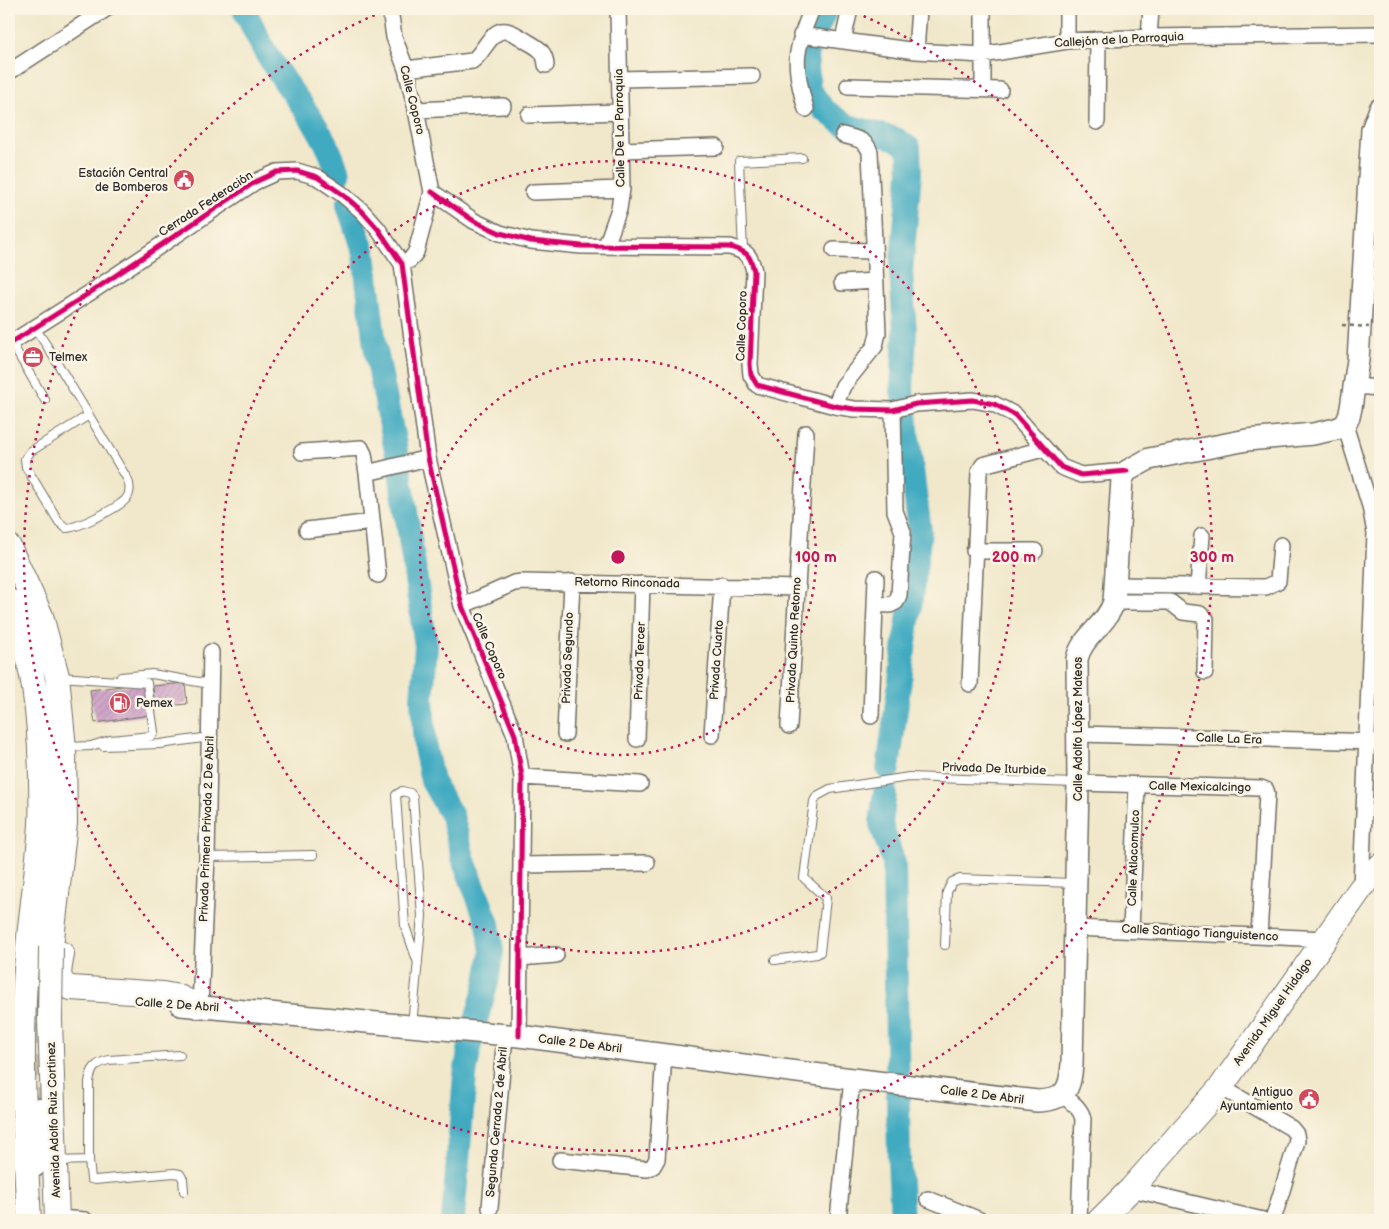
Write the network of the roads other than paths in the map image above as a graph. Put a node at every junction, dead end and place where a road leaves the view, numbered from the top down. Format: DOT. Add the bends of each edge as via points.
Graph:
graph roads {
  1 [pos="106,9"];
  2 [pos="390,9"];
  3 [pos="618,9"];
  4 [pos="812,9"];
  5 [pos="850,9"];
  6 [pos="919,9"];
  7 [pos="983,9"];
  8 [pos="1067,9"];
  9 [pos="1151,9"];
  10 [pos="1380,34"];
  11 [pos="801,35"];
  12 [pos="1149,37"];
  13 [pos="843,40"];
  14 [pos="1098,40"];
  15 [pos="1067,41"];
  16 [pos="916,51"];
  17 [pos="982,55"];
  18 [pos="546,65"];
  19 [pos="406,69"];
  20 [pos="9,72"];
  21 [pos="752,76"];
  22 [pos="619,79"];
  23 [pos="848,86"];
  24 [pos="983,89"];
  25 [pos="1000,90"];
  26 [pos="503,106"];
  27 [pos="1380,108"];
  28 [pos="806,109"];
  29 [pos="416,110"];
  30 [pos="620,112"];
  31 [pos="529,115"];
  32 [pos="1097,122"];
  33 [pos="842,135"];
  34 [pos="716,147"];
  35 [pos="621,150"];
  36 [pos="802,158"];
  37 [pos="622,189"];
  38 [pos="432,192"];
  39 [pos="533,192"];
  40 [pos="606,246"];
  41 [pos="743,250"];
  42 [pos="834,250"];
  43 [pos="873,251"];
  44 [pos="402,264"];
  45 [pos="875,281"];
  46 [pos="842,283"];
  47 [pos="35,328"];
  48 [pos="10,343"];
  49 [pos="1354,386"];
  50 [pos="1380,388"];
  51 [pos="45,400"];
  52 [pos="834,406"];
  53 [pos="892,410"];
  54 [pos="89,415"];
  55 [pos="1345,424"];
  56 [pos="806,433"];
  57 [pos="1043,448"];
  58 [pos="302,452"];
  59 [pos="428,458"];
  60 [pos="1127,471"];
  61 [pos="367,473"];
  62 [pos="372,522"];
  63 [pos="307,530"];
  64 [pos="1202,536"];
  65 [pos="1281,545"];
  66 [pos="9,548"];
  67 [pos="974,551"];
  68 [pos="1035,551"];
  69 [pos="378,575"];
  70 [pos="876,578"];
  71 [pos="572,582"];
  72 [pos="642,584"];
  73 [pos="722,585"];
  74 [pos="1198,586"];
  75 [pos="798,588"];
  76 [pos="1114,594"];
  77 [pos="875,604"];
  78 [pos="462,606"];
  79 [pos="11,610"];
  80 [pos="211,652"];
  81 [pos="1205,672"];
  82 [pos="57,676"];
  83 [pos="104,679"];
  84 [pos="210,684"];
  85 [pos="970,684"];
  86 [pos="871,716"];
  87 [pos="789,726"];
  88 [pos="565,734"];
  89 [pos="1078,734"];
  90 [pos="712,735"];
  91 [pos="210,737"];
  92 [pos="637,738"];
  93 [pos="1373,742"];
  94 [pos="91,746"];
  95 [pos="64,748"];
  96 [pos="522,777"];
  97 [pos="1078,783"];
  98 [pos="640,784"];
  99 [pos="1137,786"];
  100 [pos="65,823"];
  101 [pos="313,855"];
  102 [pos="207,857"];
  103 [pos="647,863"];
  104 [pos="521,865"];
  105 [pos="1380,866"];
  106 [pos="1076,883"];
  107 [pos="1361,888"];
  108 [pos="1075,928"];
  109 [pos="1131,930"];
  110 [pos="1259,936"];
  111 [pos="1325,939"];
  112 [pos="945,945"];
  113 [pos="556,955"];
  114 [pos="520,958"];
  115 [pos="776,960"];
  116 [pos="418,963"];
  117 [pos="64,996"];
  118 [pos="199,1006"];
  119 [pos="412,1026"];
  120 [pos="512,1035"];
  121 [pos="180,1055"];
  122 [pos="664,1055"];
  123 [pos="852,1079"];
  124 [pos="1221,1087"];
  125 [pos="1063,1095"];
  126 [pos="37,1109"];
  127 [pos="89,1160"];
  128 [pos="560,1160"];
  129 [pos="55,1161"];
  130 [pos="1131,1190"];
  131 [pos="184,1191"];
  132 [pos="928,1199"];
  133 [pos="490,1208"];
  134 [pos="959,1216"];
  135 [pos="57,1219"];
  136 [pos="30,1220"];
  137 [pos="84,1220"];
  138 [pos="838,1220"];
  139 [pos="980,1220"];
  140 [pos="1079,1220"];
  141 [pos="1100,1220"];
  142 [pos="1263,1220"];
  143 [pos="1273,1220"];
  1 -- 20 [label="street"];
  2 -- 19 [label="street, Calle Coporo" via="394,37"];
  3 -- 22 [label="street, Calle De La Parroquia"];
  4 -- 11 [label="street"];
  5 -- 13 [label="street"];
  6 -- 16 [label="street"];
  7 -- 17 [label="street"];
  8 -- 15 [label="street"];
  9 -- 12 [label="street, Callejón de la Parroquia"];
  10 -- 12 [label="street, Callejón de la Parroquia"];
  11 -- 13 [label="street, Callejón de la Parroquia"];
  11 -- 28 [label="street" via="796,63"];
  12 -- 14 [label="street, Callejón de la Parroquia"];
  13 -- 16 [label="street, Callejón de la Parroquia"];
  14 -- 15 [label="street, Callejón de la Parroquia"];
  14 -- 32 [label="street"];
  15 -- 17 [label="street, Callejón de la Parroquia"];
  16 -- 17 [label="street, Callejón de la Parroquia"];
  17 -- 24 [label="street"];
  18 -- 19 [label="street" via="543,52 538,47 504,30 493,36 472,61"];
  19 -- 29 [label="street, Calle Coporo"];
  21 -- 22 [label="street"];
  22 -- 30 [label="street, Calle De La Parroquia"];
  23 -- 24 [label="street"];
  24 -- 25 [label="street"];
  26 -- 29 [label="street"];
  27 -- 49 [label="main road" via="1372,130"];
  29 -- 38 [label="street, Calle Coporo"];
  30 -- 31 [label="street"];
  30 -- 35 [label="street, Calle De La Parroquia"];
  33 -- 43 [label="street" via="859,139 868,146"];
  34 -- 35 [label="street"];
  35 -- 37 [label="street, Calle De La Parroquia"];
  36 -- 41 [label="lane" via="739,161"];
  37 -- 39 [label="street"];
  37 -- 40 [label="street, Calle De La Parroquia" via="619,209"];
  38 -- 40 [label="street" via="474,221 500,234 539,242"];
  38 -- 44 [label="street, Calle Coporo" via="416,252"];
  40 -- 41 [label="street" via="730,247"];
  41 -- 52 [label="street, Calle Coporo" via="751,258 754,271 751,375 757,385"];
  42 -- 43 [label="street"];
  43 -- 45 [label="street"];
  44 -- 47 [label="street, Cerrada Federación" via="378,229 342,194 316,177 297,170 277,172 255,182"];
  44 -- 59 [label="street, Calle Coporo"];
  45 -- 46 [label="street"];
  45 -- 52 [label="street" via="877,339 872,351 843,386"];
  47 -- 48 [label="street, Cerrada Federación"];
  47 -- 54 [label="lane"];
  48 -- 51 [label="lane"];
  49 -- 50 [label="street"];
  49 -- 55 [label="main road" via="1350,417"];
  52 -- 53 [label="street, Calle Coporo"];
  53 -- 57 [label="street, Calle Coporo" via="916,404 973,400 994,404 1015,415"];
  53 -- 77 [label="street" via="895,511 903,532 899,595 896,602"];
  54 -- 54 [label="lane" via="31,451 25,459 26,467 59,522 66,528 100,515 126,499 130,490 128,480"];
  55 -- 60 [label="main road" via="1314,434 1247,440 1149,459"];
  55 -- 93 [label="street" via="1375,533"];
  56 -- 75 [label="street, Privada Quinto Retorno"];
  57 -- 60 [label="street, Calle Coporo" via="1061,467 1081,475"];
  57 -- 67 [label="street" via="983,465 979,472"];
  58 -- 61 [label="street" via="362,448"];
  59 -- 61 [label="street"];
  59 -- 78 [label="street, Calle Coporo"];
  60 -- 76 [label="main road, Calle Adolfo López Mateos" via="1120,490"];
  61 -- 62 [label="street"];
  62 -- 63 [label="street"];
  62 -- 69 [label="street"];
  64 -- 74 [label="street"];
  65 -- 74 [label="street" via="1278,581 1275,584"];
  66 -- 82 [label="main road" via="41,616"];
  67 -- 68 [label="street"];
  67 -- 85 [label="street"];
  70 -- 77 [label="street"];
  71 -- 72 [label="street, Retorno Rinconada"];
  71 -- 78 [label="street, Retorno Rinconada" via="514,583"];
  71 -- 88 [label="street, Privada Segundo"];
  72 -- 73 [label="street, Retorno Rinconada"];
  72 -- 92 [label="street, Privada Tercer"];
  73 -- 75 [label="street, Retorno Rinconada"];
  73 -- 90 [label="street, Privada Cuarto"];
  74 -- 76 [label="street"];
  75 -- 87 [label="street, Privada Quinto Retorno"];
  76 -- 81 [label="street" via="1170,602 1183,612 1204,616"];
  76 -- 89 [label="main road, Calle Adolfo López Mateos" via="1105,621 1079,649"];
  77 -- 86 [label="street"];
  78 -- 96 [label="street, Calle Coporo" via="515,735"];
  79 -- 136 [label="main road" via="33,681 40,749 41,821 24,1010 24,1110"];
  80 -- 84 [label="street, Privada Primera Privada 2 De Abril"];
  82 -- 83 [label="lane"];
  82 -- 95 [label="main road"];
  83 -- 84 [label="lane" via="152,674"];
  83 -- 94 [label="lane" via="148,683 154,732 151,736 110,740"];
  84 -- 91 [label="street, Privada Primera Privada 2 De Abril"];
  89 -- 93 [label="street, Calle La Era"];
  89 -- 97 [label="main road, Calle Adolfo López Mateos"];
  91 -- 94 [label="lane" via="143,745"];
  91 -- 102 [label="street, Privada Primera Privada 2 De Abril"];
  93 -- 107 [label="street"];
  94 -- 95 [label="lane"];
  95 -- 100 [label="main road"];
  96 -- 98 [label="street"];
  96 -- 104 [label="street, Calle Coporo"];
  97 -- 99 [label="street, Calle Mexicalcingo"];
  97 -- 106 [label="main road, Calle Adolfo López Mateos"];
  97 -- 115 [label="lane, Privada De Iturbide" via="909,777 830,789 817,796 804,878 826,898 820,952"];
  99 -- 109 [label="street, Calle Atlacomulco"];
  99 -- 110 [label="street, Calle Mexicalcingo" via="1266,790"];
  100 -- 118 [label="main road" via="66,912 61,982 71,988 163,994"];
  100 -- 129 [label="main road, Avenida Adolfo Ruiz Cortinez, bridge" via="51,948"];
  101 -- 102 [label="lane"];
  102 -- 118 [label="street, Privada Primera Privada 2 De Abril"];
  103 -- 104 [label="street"];
  104 -- 114 [label="street, Calle Coporo"];
  105 -- 107 [label="main road, Avenida Miguel Hidalgo"];
  106 -- 108 [label="main road, Calle Adolfo López Mateos"];
  106 -- 112 [label="lane" via="960,879 952,882 947,892"];
  107 -- 111 [label="main road, Avenida Miguel Hidalgo"];
  108 -- 109 [label="street, Calle Santiago Tianguistenco"];
  108 -- 125 [label="main road, Calle Adolfo López Mateos" via="1071,1080"];
  109 -- 110 [label="street, Calle Santiago Tianguistenco"];
  110 -- 111 [label="street, Calle Santiago Tianguistenco"];
  111 -- 124 [label="main road, Avenida Miguel Hidalgo"];
  113 -- 114 [label="street"];
  114 -- 120 [label="street, Calle Coporo"];
  116 -- 116 [label="lane" via="422,916 413,797 410,792 402,791 396,795 405,926"];
  116 -- 119 [label="lane"];
  117 -- 118 [label="main road, Calle 2 De Abril"];
  118 -- 119 [label="main road, Calle 2 De Abril"];
  119 -- 120 [label="main road, Calle 2 De Abril"];
  120 -- 122 [label="main road, Calle 2 De Abril"];
  120 -- 133 [label="street, Segunda Cerrada 2 de Abril"];
  121 -- 127 [label="lane" via="109,1060 99,1062 91,1071"];
  122 -- 123 [label="main road, Calle 2 De Abril"];
  122 -- 128 [label="street" via="657,1159 653,1166"];
  123 -- 125 [label="main road, Calle 2 De Abril" via="1037,1101"];
  123 -- 138 [label="street"];
  124 -- 130 [label="main road, Avenida Miguel Hidalgo"];
  124 -- 143 [label="street" via="1296,1134 1294,1156"];
  125 -- 140 [label="street" via="1079,1109 1083,1118"];
  126 -- 136 [label="main road"];
  127 -- 129 [label="lane"];
  127 -- 131 [label="lane" via="91,1179 174,1173 183,1178"];
  129 -- 135 [label="main road, Avenida Adolfo Ruiz Cortinez"];
  130 -- 141 [label="main road, Avenida Miguel Hidalgo"];
  130 -- 142 [label="street"];
  132 -- 134 [label="street"];
  134 -- 139 [label="street"];
  135 -- 137 [label="street"];
}
